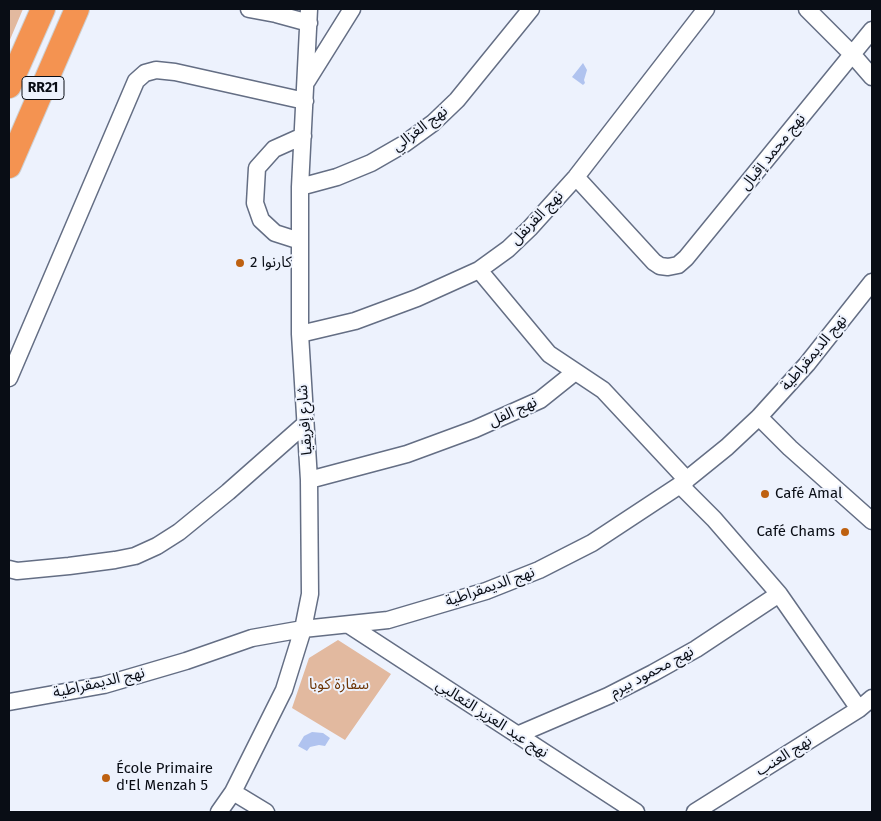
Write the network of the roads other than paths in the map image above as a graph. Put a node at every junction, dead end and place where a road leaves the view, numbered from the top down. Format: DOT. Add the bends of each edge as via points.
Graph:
graph roads {
  1 [pos="43,9"];
  2 [pos="77,9"];
  3 [pos="249,9"];
  4 [pos="352,9"];
  5 [pos="531,9"];
  6 [pos="706,9"];
  7 [pos="807,9"];
  8 [pos="309,16"];
  9 [pos="872,30"];
  10 [pos="852,54"];
  11 [pos="872,77"];
  12 [pos="306,83"];
  13 [pos="9,86"];
  14 [pos="305,101"];
  15 [pos="303,136"];
  16 [pos="9,166"];
  17 [pos="576,177"];
  18 [pos="300,187"];
  19 [pos="300,241"];
  20 [pos="479,270"];
  21 [pos="872,282"];
  22 [pos="300,334"];
  23 [pos="575,372"];
  24 [pos="9,378"];
  25 [pos="759,417"];
  26 [pos="304,425"];
  27 [pos="309,480"];
  28 [pos="684,482"];
  29 [pos="871,517"];
  30 [pos="9,569"];
  31 [pos="779,594"];
  32 [pos="349,625"];
  33 [pos="303,629"];
  34 [pos="872,698"];
  35 [pos="9,702"];
  36 [pos="859,709"];
  37 [pos="517,735"];
  38 [pos="233,792"];
  39 [pos="219,812"];
  40 [pos="266,812"];
  41 [pos="636,812"];
  42 [pos="695,812"];
  1 -- 13 [label="highway, RR21"];
  2 -- 16 [label="highway, RR21"];
  3 -- 8 [label="street"];
  4 -- 12 [label="street"];
  5 -- 18 [label="street, نهج الغزالي" via="457,100 433,123 371,163"];
  6 -- 17 [label="street, نهج القرنفل"];
  7 -- 10 [label="street"];
  8 -- 12 [label="street, شارع إفريقيا"];
  9 -- 10 [label="street, نهج محمد إقبال"];
  10 -- 11 [label="street"];
  10 -- 17 [label="street, نهج محمد إقبال" via="678,265 668,267 654,262"];
  12 -- 14 [label="street, شارع إفريقيا"];
  14 -- 15 [label="street, شارع إفريقيا"];
  14 -- 24 [label="street" via="174,72 156,70 145,73 136,81"];
  15 -- 18 [label="street, شارع إفريقيا"];
  15 -- 19 [label="street" via="274,149 257,168 255,203 261,220 275,233"];
  17 -- 20 [label="street, نهج القرنفل" via="530,228"];
  18 -- 19 [label="street, شارع إفريقيا"];
  19 -- 22 [label="street, شارع إفريقيا"];
  20 -- 22 [label="street, نهج القرنفل" via="418,298 355,321"];
  20 -- 23 [label="street" via="549,354"];
  21 -- 25 [label="street, نهج الديمقراطية" via="807,364"];
  22 -- 26 [label="street, شارع إفريقيا"];
  23 -- 27 [label="street, نهج الفل" via="540,400 475,429 407,454"];
  23 -- 28 [label="street" via="603,390"];
  25 -- 28 [label="street, نهج الديمقراطية"];
  25 -- 29 [label="street"];
  26 -- 27 [label="street, شارع إفريقيا"];
  26 -- 30 [label="street" via="180,532 157,546 136,556 115,560 17,571"];
  27 -- 33 [label="street, شارع إفريقيا" via="310,594"];
  28 -- 31 [label="street"];
  28 -- 32 [label="street, نهج الديمقراطية" via="592,543 539,570 486,591 388,620"];
  31 -- 36 [label="street"];
  31 -- 37 [label="street, نهج محمود بيرم" via="653,673"];
  32 -- 33 [label="street, نهج الديمقراطية"];
  32 -- 37 [label="street, نهج عبد العزيز الثعالبي"];
  33 -- 35 [label="street, نهج الديمقراطية" via="252,638 104,685"];
  33 -- 38 [label="street, شارع إفريقيا" via="284,690"];
  34 -- 36 [label="street, نهج العنب"];
  36 -- 42 [label="street, نهج العنب"];
  37 -- 41 [label="street, نهج عبد العزيز الثعالبي"];
  38 -- 39 [label="street, شارع إفريقيا"];
  38 -- 40 [label="street"];
}
